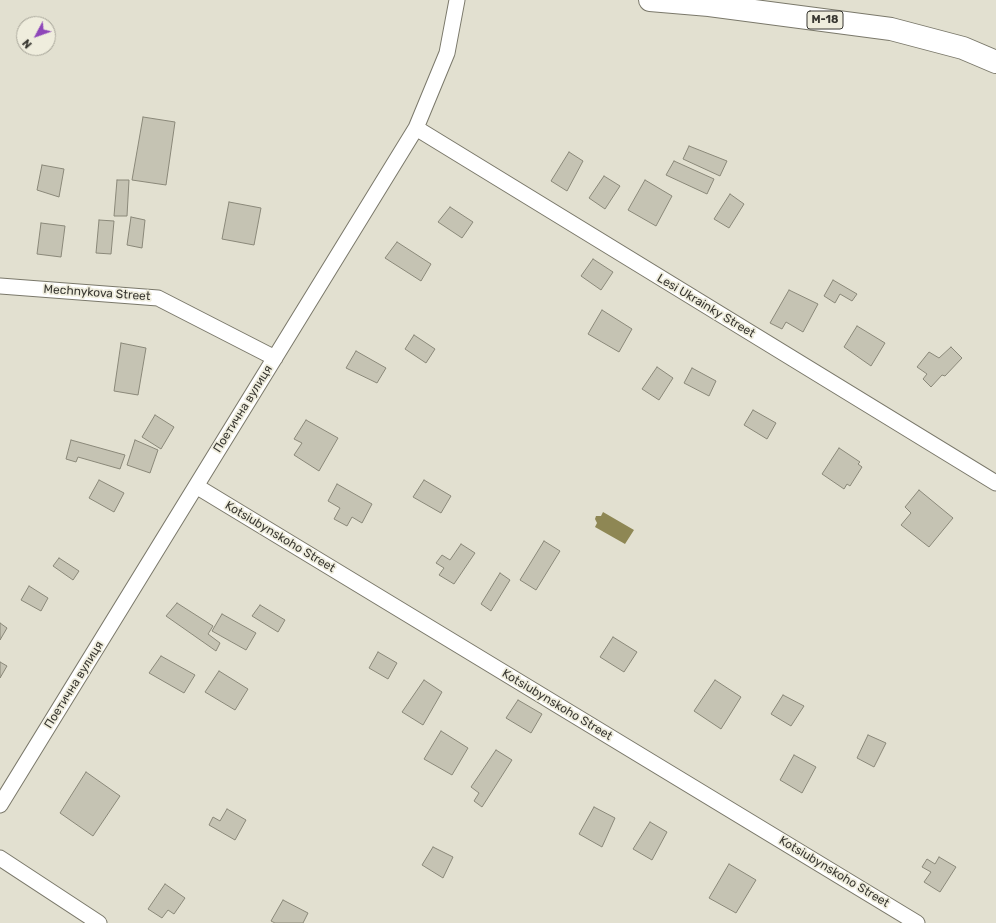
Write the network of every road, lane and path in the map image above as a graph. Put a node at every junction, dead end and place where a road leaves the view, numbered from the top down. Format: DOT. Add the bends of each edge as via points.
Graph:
graph roads {
  1 [pos="457,0"];
  2 [pos="650,0"];
  3 [pos="996,62"];
  4 [pos="416,128"];
  5 [pos="0,286"];
  6 [pos="275,358"];
  7 [pos="996,483"];
  8 [pos="196,486"];
  9 [pos="0,805"];
  10 [pos="0,858"];
  11 [pos="99,923"];
  12 [pos="917,923"];
  1 -- 4 [label="street, Поетична вулиця" via="447,53"];
  2 -- 3 [label="highway, М-18" via="709,5 891,29 964,48"];
  4 -- 6 [label="street, Поетична вулиця"];
  4 -- 7 [label="street, Lesi Ukrainky Street"];
  5 -- 6 [label="street, Mechnykova Street" via="158,298"];
  6 -- 8 [label="street, Поетична вулиця"];
  8 -- 9 [label="street, Поетична вулиця"];
  8 -- 12 [label="street, Kotsiubynskoho Street"];
  10 -- 11 [label="street"];
}
